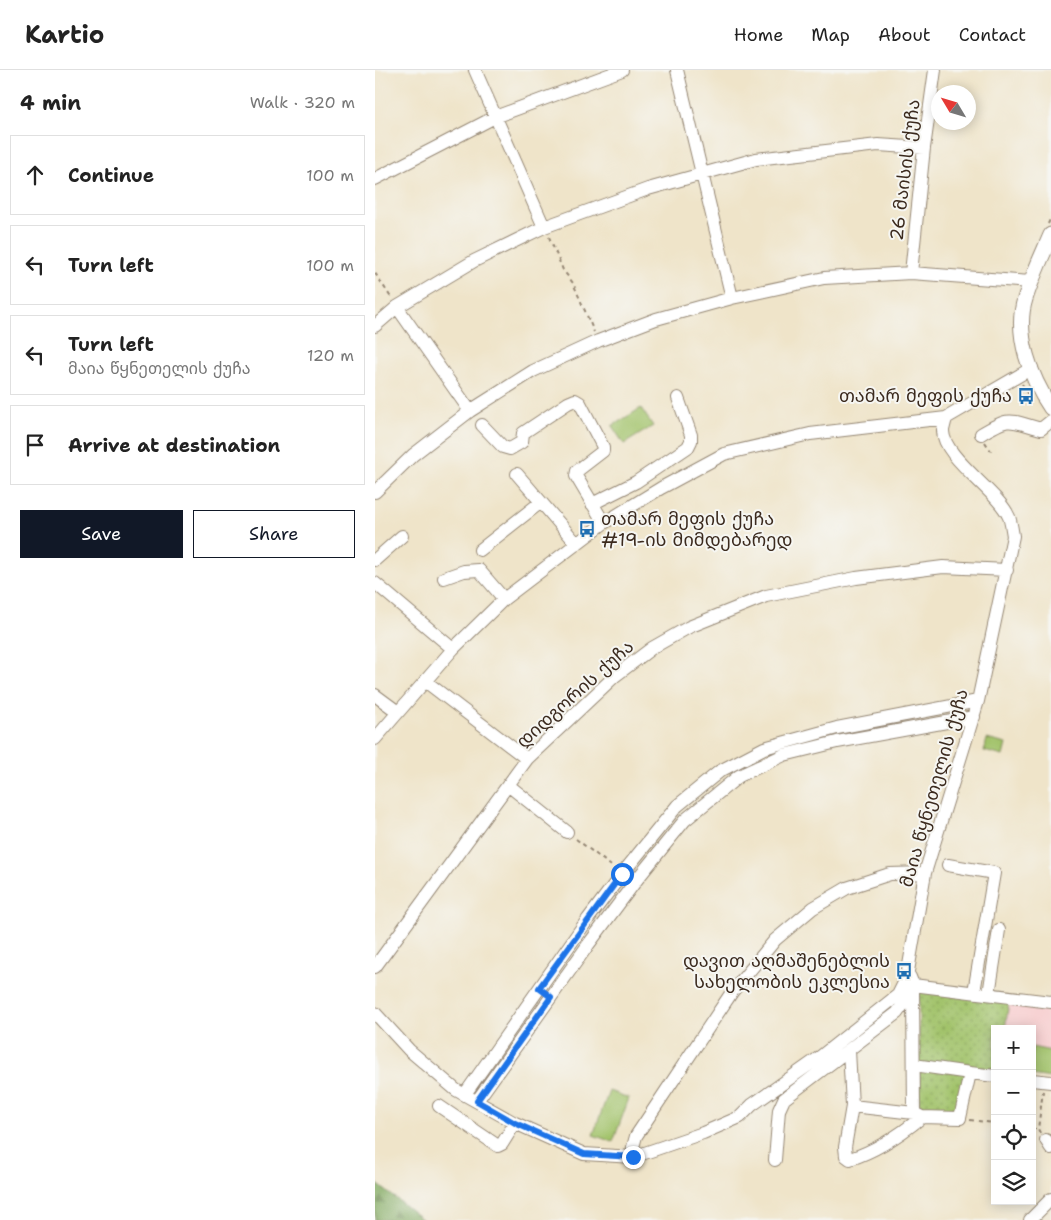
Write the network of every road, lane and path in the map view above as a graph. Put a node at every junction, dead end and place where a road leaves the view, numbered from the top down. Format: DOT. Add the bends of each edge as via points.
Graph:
graph roads {
  1 [pos="475,70"];
  2 [pos="622,70"];
  3 [pos="677,70"];
  4 [pos="935,70"];
  5 [pos="495,117"];
  6 [pos="923,148"];
  7 [pos="703,174"];
  8 [pos="375,180"];
  9 [pos="544,227"];
  10 [pos="1051,235"];
  11 [pos="375,273"];
  12 [pos="911,273"];
  13 [pos="1031,282"];
  14 [pos="732,298"];
  15 [pos="397,308"];
  16 [pos="375,326"];
  17 [pos="598,341"];
  18 [pos="1032,368"];
  19 [pos="678,398"];
  20 [pos="1051,408"];
  21 [pos="470,411"];
  22 [pos="946,418"];
  23 [pos="1051,421"];
  24 [pos="482,425"];
  25 [pos="983,438"];
  26 [pos="991,451"];
  27 [pos="517,474"];
  28 [pos="375,492"];
  29 [pos="541,502"];
  30 [pos="592,504"];
  31 [pos="604,523"];
  32 [pos="402,536"];
  33 [pos="577,544"];
  34 [pos="480,550"];
  35 [pos="375,560"];
  36 [pos="1007,570"];
  37 [pos="444,578"];
  38 [pos="375,583"];
  39 [pos="503,599"];
  40 [pos="453,649"];
  41 [pos="425,681"];
  42 [pos="375,695"];
  43 [pos="978,701"];
  44 [pos="398,712"];
  45 [pos="909,715"];
  46 [pos="973,717"];
  47 [pos="877,728"];
  48 [pos="912,728"];
  49 [pos="375,739"];
  50 [pos="527,759"];
  51 [pos="507,785"];
  52 [pos="662,824"];
  53 [pos="567,832"];
  54 [pos="674,833"];
  55 [pos="948,865"];
  56 [pos="925,872"];
  57 [pos="622,874"];
  58 [pos="999,930"];
  59 [pos="375,967"];
  60 [pos="908,971"];
  61 [pos="913,985"];
  62 [pos="539,988"];
  63 [pos="974,992"];
  64 [pos="989,994"];
  65 [pos="551,997"];
  66 [pos="1051,1002"];
  67 [pos="375,1013"];
  68 [pos="849,1050"];
  69 [pos="914,1065"];
  70 [pos="970,1073"];
  71 [pos="991,1076"];
  72 [pos="1042,1081"];
  73 [pos="465,1094"];
  74 [pos="477,1101"];
  75 [pos="439,1106"];
  76 [pos="852,1106"];
  77 [pos="918,1115"];
  78 [pos="960,1118"];
  79 [pos="515,1123"];
  80 [pos="991,1123"];
  81 [pos="1036,1129"];
  82 [pos="633,1157"];
  83 [pos="775,1160"];
  84 [pos="1051,1199"];
  85 [pos="1030,1220"];
  1 -- 5 [label="street"];
  2 -- 5 [label="street"];
  3 -- 7 [label="street"];
  4 -- 6 [label="street, 26 მაისის ქუჩა"];
  5 -- 8 [label="street"];
  5 -- 9 [label="street"];
  6 -- 7 [label="street" via="878,145 756,159"];
  6 -- 12 [label="street, 26 მაისის ქუჩა"];
  7 -- 9 [label="street" via="648,189"];
  7 -- 14 [label="street"];
  9 -- 15 [label="street" via="474,261"];
  9 -- 17 [label="path"];
  10 -- 13 [label="main road"];
  11 -- 15 [label="path"];
  12 -- 13 [label="street"];
  12 -- 14 [label="street" via="824,278"];
  13 -- 18 [label="main road" via="1021,327"];
  14 -- 17 [label="street" via="656,319"];
  15 -- 16 [label="street"];
  15 -- 21 [label="street"];
  17 -- 21 [label="street" via="533,370"];
  18 -- 20 [label="main road" via="1042,395"];
  18 -- 22 [label="street"];
  19 -- 30 [label="street" via="691,435 688,447 636,482"];
  21 -- 28 [label="street" via="413,455"];
  22 -- 31 [label="street" via="810,434 724,454"];
  22 -- 36 [label="street, მაია წყნეთელის ქუჩა" via="943,431 948,444 1009,517 1013,536"];
  23 -- 25 [label="street" via="1041,429 1008,420"];
  24 -- 30 [label="street" via="503,447 510,449 522,442 523,433 569,403 575,400 580,403 603,447 601,454 576,474"];
  25 -- 26 [label="path"];
  27 -- 29 [label="street"];
  29 -- 33 [label="street"];
  29 -- 34 [label="street"];
  30 -- 31 [label="street"];
  31 -- 33 [label="street"];
  32 -- 35 [label="street"];
  33 -- 39 [label="street"];
  36 -- 43 [label="street, მაია წყნეთელის ქუჩა"];
  36 -- 50 [label="street, დიდგორის ქუჩა" via="943,567 856,578 766,596 689,627 652,648 615,676"];
  37 -- 39 [label="street" via="479,570"];
  38 -- 40 [label="street"];
  39 -- 40 [label="street"];
  40 -- 41 [label="street"];
  41 -- 44 [label="street"];
  41 -- 50 [label="street"];
  42 -- 44 [label="street"];
  43 -- 45 [label="street"];
  43 -- 46 [label="street, მაია წყნეთელის ქუჩა"];
  44 -- 49 [label="street"];
  45 -- 47 [label="street"];
  45 -- 48 [label="street"];
  46 -- 48 [label="street"];
  46 -- 56 [label="street, მაია წყნეთელის ქუჩა"];
  47 -- 48 [label="street"];
  47 -- 52 [label="street" via="837,728 764,748 720,771 677,806"];
  47 -- 54 [label="street" via="785,755 739,776 685,820"];
  50 -- 51 [label="street, დიდგორის ქუჩა"];
  51 -- 53 [label="street"];
  51 -- 59 [label="street, დიდგორის ქუჩა"];
  52 -- 54 [label="street"];
  52 -- 57 [label="street"];
  53 -- 57 [label="path"];
  54 -- 65 [label="street"];
  55 -- 63 [label="street" via="994,873"];
  56 -- 60 [label="street, მაია წყნეთელის ქუჩა"];
  56 -- 82 [label="street" via="890,874 847,888 813,908 775,940 732,992 636,1136"];
  57 -- 62 [label="street"];
  58 -- 64 [label="street"];
  60 -- 61 [label="street"];
  60 -- 82 [label="street, მაია წყნეთელის ქუჩა" via="898,996 740,1117 703,1134"];
  61 -- 63 [label="street"];
  61 -- 68 [label="street" via="897,1014"];
  61 -- 69 [label="street"];
  62 -- 65 [label="street"];
  62 -- 73 [label="street"];
  63 -- 64 [label="street"];
  64 -- 66 [label="street"];
  65 -- 74 [label="street"];
  67 -- 73 [label="street, მაია წყნეთელის ქუჩა" via="409,1050"];
  68 -- 76 [label="street"];
  68 -- 83 [label="street" via="784,1099 779,1110"];
  69 -- 70 [label="street"];
  69 -- 77 [label="street"];
  70 -- 71 [label="street"];
  70 -- 78 [label="street"];
  72 -- 81 [label="path"];
  73 -- 74 [label="street, მაია წყნეთელის ქუჩა"];
  74 -- 79 [label="street, მაია წყნეთელის ქუჩა"];
  75 -- 79 [label="street" via="498,1146"];
  76 -- 77 [label="street"];
  76 -- 77 [label="street" via="845,1146 846,1156 851,1159 907,1129"];
  77 -- 78 [label="street"];
  78 -- 80 [label="path"];
  79 -- 82 [label="street, მაია წყნეთელის ქუჩა" via="584,1154"];
  84 -- 85 [label="street"];
}
